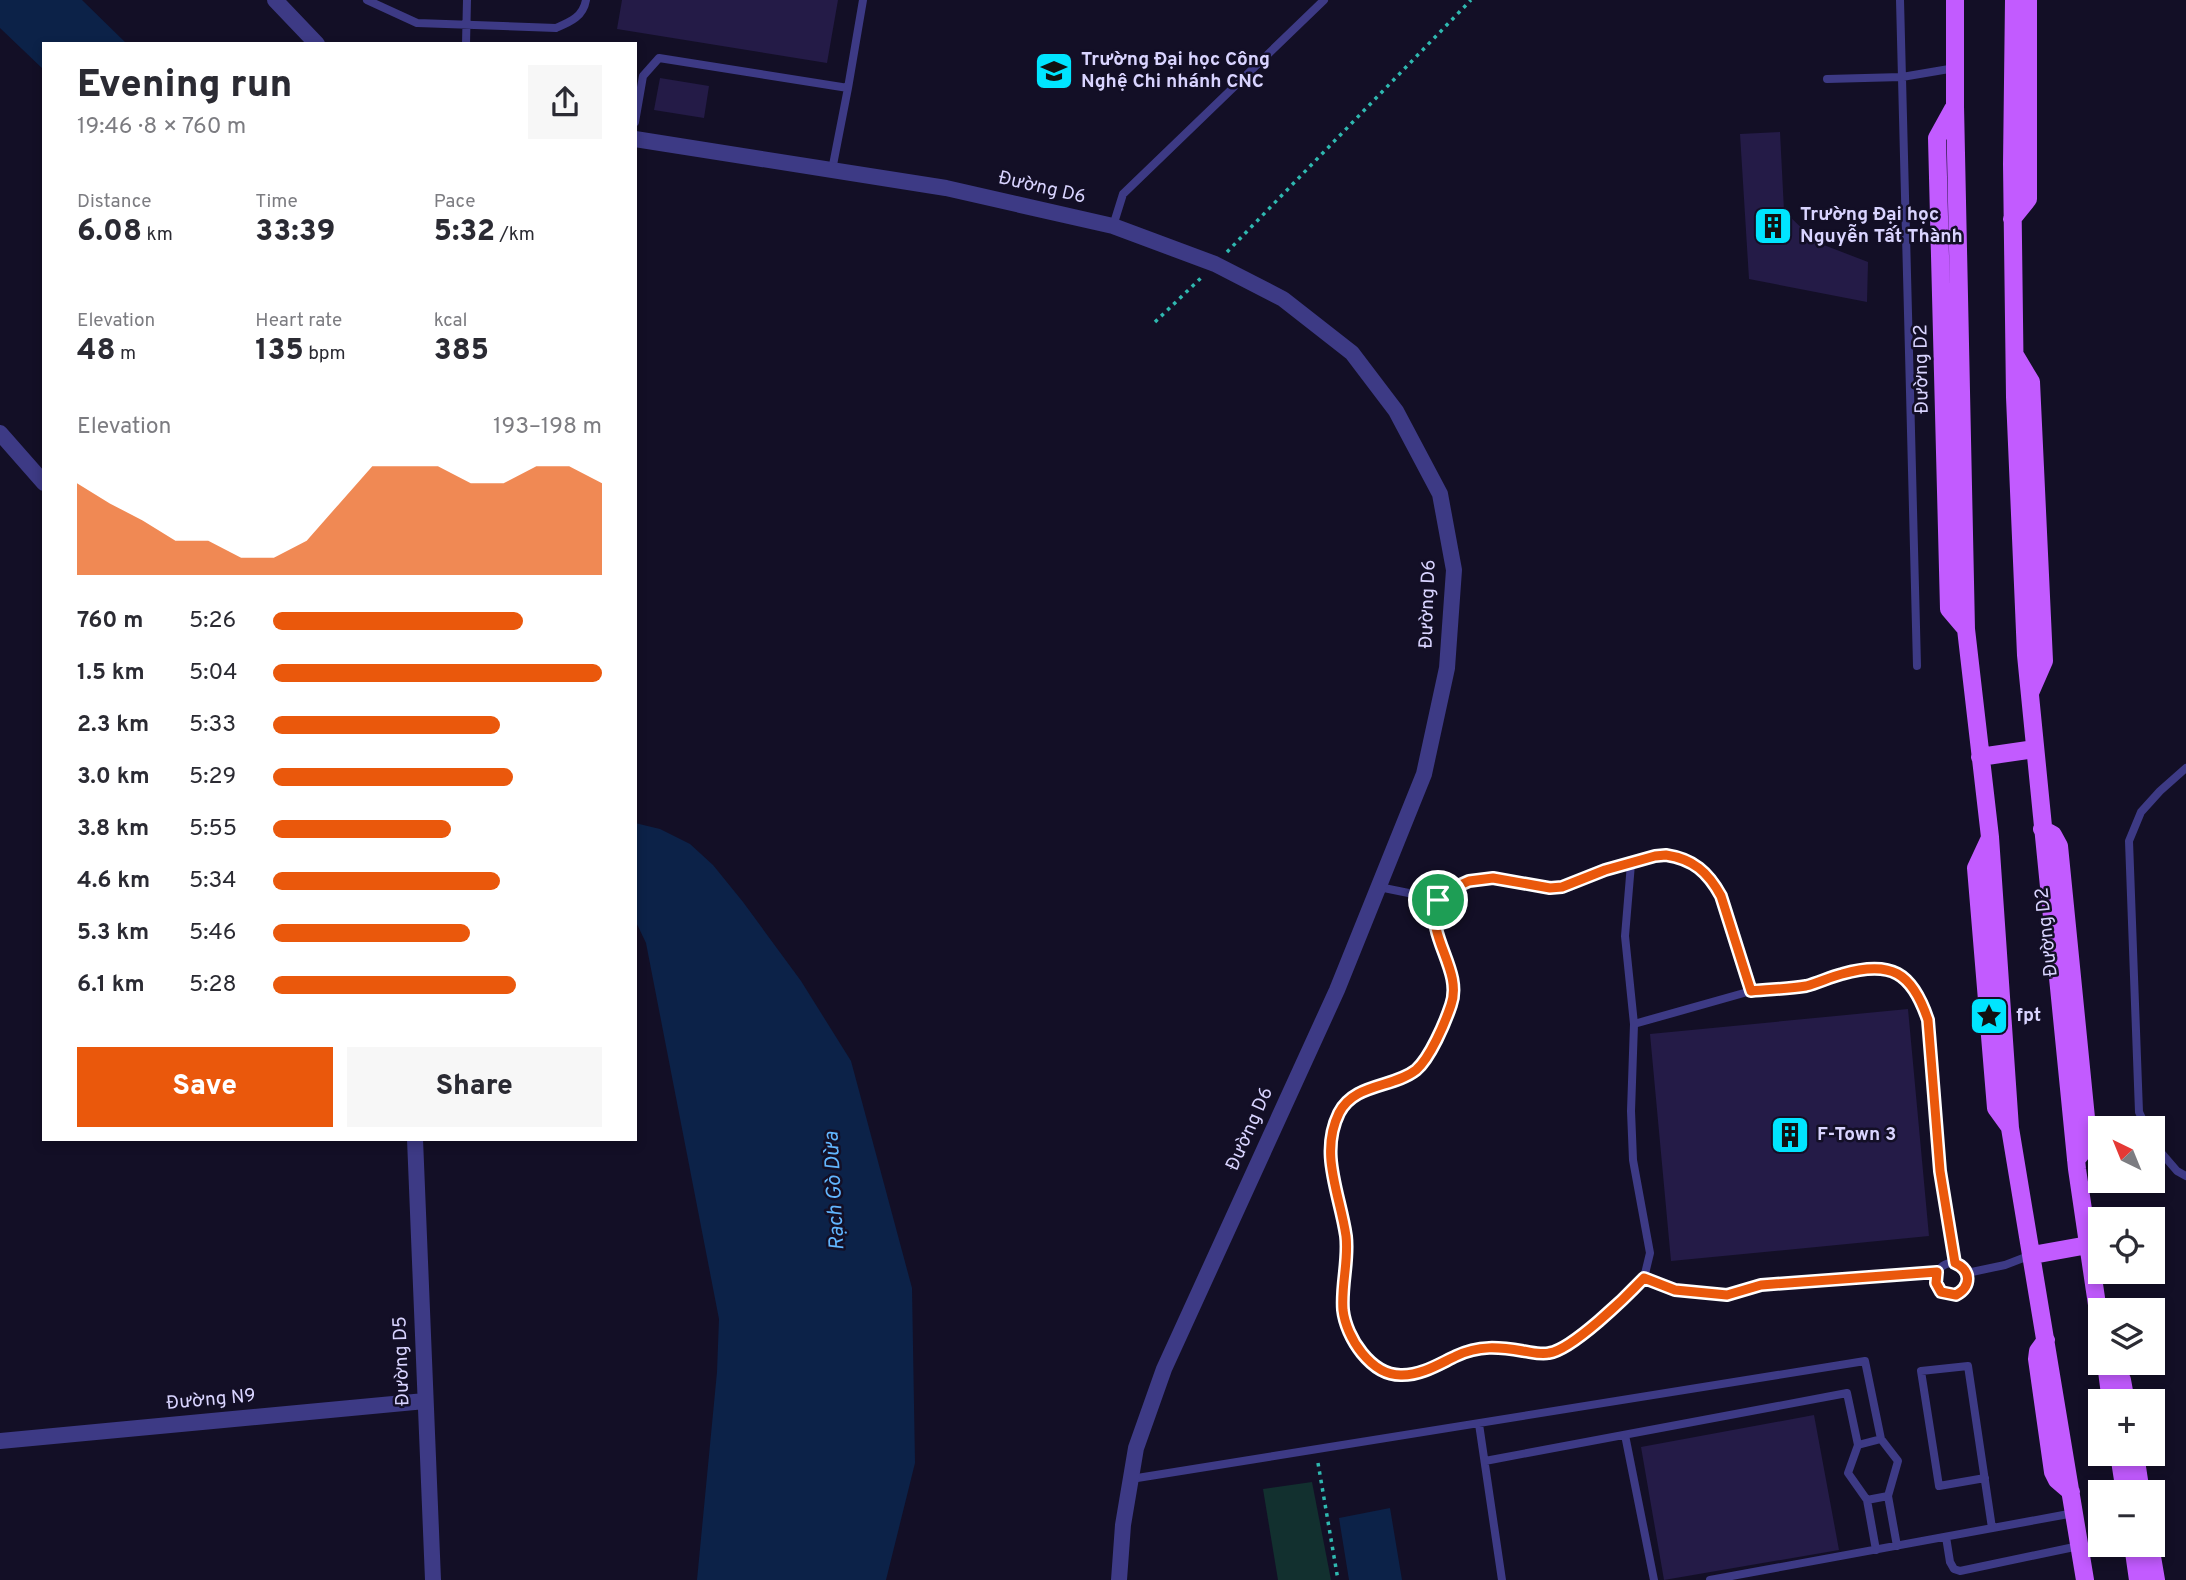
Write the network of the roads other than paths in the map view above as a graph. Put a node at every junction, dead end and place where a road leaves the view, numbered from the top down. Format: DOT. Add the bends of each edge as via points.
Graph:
graph roads {
  1 [pos="275,0"];
  2 [pos="367,0"];
  3 [pos="467,0"];
  4 [pos="586,0"];
  5 [pos="863,0"];
  6 [pos="1324,0"];
  7 [pos="1900,0"];
  8 [pos="1955,0"];
  9 [pos="2014,0"];
  10 [pos="2028,0"];
  11 [pos="466,24"];
  12 [pos="315,42"];
  13 [pos="467,42"];
  14 [pos="1955,68"];
  15 [pos="1902,77"];
  16 [pos="1828,79"];
  17 [pos="848,88"];
  18 [pos="637,110"];
  19 [pos="637,139"];
  20 [pos="832,170"];
  21 [pos="2012,219"];
  22 [pos="1113,226"];
  23 [pos="0,433"];
  24 [pos="42,481"];
  25 [pos="1917,666"];
  26 [pos="2035,749"];
  27 [pos="1980,757"];
  28 [pos="2186,768"];
  29 [pos="1631,864"];
  30 [pos="1379,887"];
  31 [pos="1438,900"];
  32 [pos="1751,991"];
  33 [pos="1634,1024"];
  34 [pos="2141,1116"];
  35 [pos="415,1141"];
  36 [pos="2165,1157"];
  37 [pos="2186,1176"];
  38 [pos="2088,1245"];
  39 [pos="2033,1255"];
  40 [pos="1955,1263"];
  41 [pos="1937,1272"];
  42 [pos="1967,1273"];
  43 [pos="1644,1278"];
  44 [pos="425,1401"];
  45 [pos="1479,1424"];
  46 [pos="1625,1435"];
  47 [pos="1881,1439"];
  48 [pos="0,1441"];
  49 [pos="1858,1445"];
  50 [pos="1485,1461"];
  51 [pos="1985,1478"];
  52 [pos="1130,1479"];
  53 [pos="1888,1496"];
  54 [pos="1867,1500"];
  55 [pos="2074,1513"];
  56 [pos="1992,1528"];
  57 [pos="1946,1537"];
  58 [pos="1898,1546"];
  59 [pos="2079,1546"];
  60 [pos="1876,1550"];
  61 [pos="2135,1557"];
  62 [pos="2152,1557"];
  63 [pos="433,1580"];
  64 [pos="1119,1580"];
  65 [pos="1502,1580"];
  66 [pos="1654,1580"];
  67 [pos="1710,1580"];
  68 [pos="2084,1580"];
  69 [pos="2138,1580"];
  70 [pos="2156,1580"];
  1 -- 12 [label="street"];
  2 -- 11 [label="lane" via="416,23"];
  3 -- 11 [label="lane"];
  4 -- 11 [label="lane" via="574,21 556,28"];
  5 -- 17 [label="lane"];
  6 -- 22 [label="lane" via="1123,194"];
  7 -- 15 [label="lane"];
  8 -- 14 [label="main road, Đường D2"];
  9 -- 21 [label="main road, Đường D2"];
  10 -- 21 [label="main road, Đường D2" via="2028,199"];
  11 -- 13 [label="lane"];
  14 -- 15 [label="lane"];
  14 -- 27 [label="main road, Đường D2" via="1966,629"];
  15 -- 16 [label="lane"];
  15 -- 25 [label="lane"];
  17 -- 18 [label="lane" via="659,58 643,76"];
  17 -- 20 [label="lane"];
  19 -- 20 [label="street, Đường D6"];
  20 -- 22 [label="street, Đường D6" via="946,188"];
  21 -- 26 [label="main road, Đường D2" via="2026,655"];
  22 -- 30 [label="street, Đường D6" via="1215,264 1283,299 1352,353 1396,411 1440,494 1454,570 1447,668 1424,774"];
  23 -- 24 [label="street"];
  26 -- 27 [label="main road"];
  26 -- 38 [label="main road, Đường D2"];
  27 -- 39 [label="main road, Đường D2" via="1990,837 2010,1128"];
  28 -- 34 [label="lane" via="2141,812 2129,841"];
  29 -- 31 [label="lane" via="1562,887 1481,878 1459,884"];
  29 -- 32 [label="lane" via="1666,855 1685,859 1707,874 1721,896"];
  29 -- 33 [label="lane" via="1625,936"];
  30 -- 31 [label="lane"];
  30 -- 52 [label="street, Đường D6" via="1337,990 1164,1368"];
  31 -- 43 [label="lane" via="1434,923 1454,997 1442,1026 1416,1069 1346,1101 1333,1126 1332,1177 1346,1238 1343,1310 1351,1339 1377,1366 1393,1375 1417,1373 1485,1347 1550,1353 1578,1338"];
  32 -- 33 [label="lane"];
  32 -- 40 [label="lane" via="1805,986 1867,969 1896,972 1915,989 1928,1020 1940,1171"];
  33 -- 43 [label="lane" via="1633,1160 1650,1253"];
  35 -- 44 [label="street, Đường D5"];
  36 -- 37 [label="lane"];
  38 -- 39 [label="main road"];
  39 -- 42 [label="lane"];
  39 -- 55 [label="main road, Đường D2"];
  40 -- 41 [label="lane" via="1944,1264"];
  40 -- 42 [label="lane"];
  41 -- 42 [label="lane" via="1938,1288 1951,1296 1965,1289"];
  41 -- 43 [label="lane" via="1761,1285 1727,1295 1675,1290"];
  44 -- 48 [label="street, Đường N9"];
  44 -- 63 [label="street, Đường D5"];
  45 -- 47 [label="lane" via="1865,1361"];
  45 -- 50 [label="lane"];
  45 -- 52 [label="lane"];
  46 -- 49 [label="lane" via="1847,1393"];
  46 -- 50 [label="lane"];
  46 -- 66 [label="lane"];
  47 -- 49 [label="lane"];
  47 -- 53 [label="lane" via="1898,1461"];
  49 -- 54 [label="lane" via="1848,1473"];
  50 -- 65 [label="lane"];
  51 -- 51 [label="lane" via="1968,1366 1921,1371 1939,1486"];
  51 -- 56 [label="lane"];
  52 -- 64 [label="street, Đường D6"];
  53 -- 54 [label="lane"];
  53 -- 58 [label="lane"];
  54 -- 60 [label="lane"];
  55 -- 56 [label="lane"];
  55 -- 59 [label="main road, Đường D2"];
  56 -- 57 [label="lane"];
  57 -- 58 [label="lane"];
  57 -- 59 [label="lane" via="1950,1562 1960,1571"];
  58 -- 60 [label="lane"];
  59 -- 68 [label="main road, Đường D2"];
  60 -- 67 [label="lane"];
  61 -- 69 [label="main road"];
  62 -- 70 [label="main road"];
}
